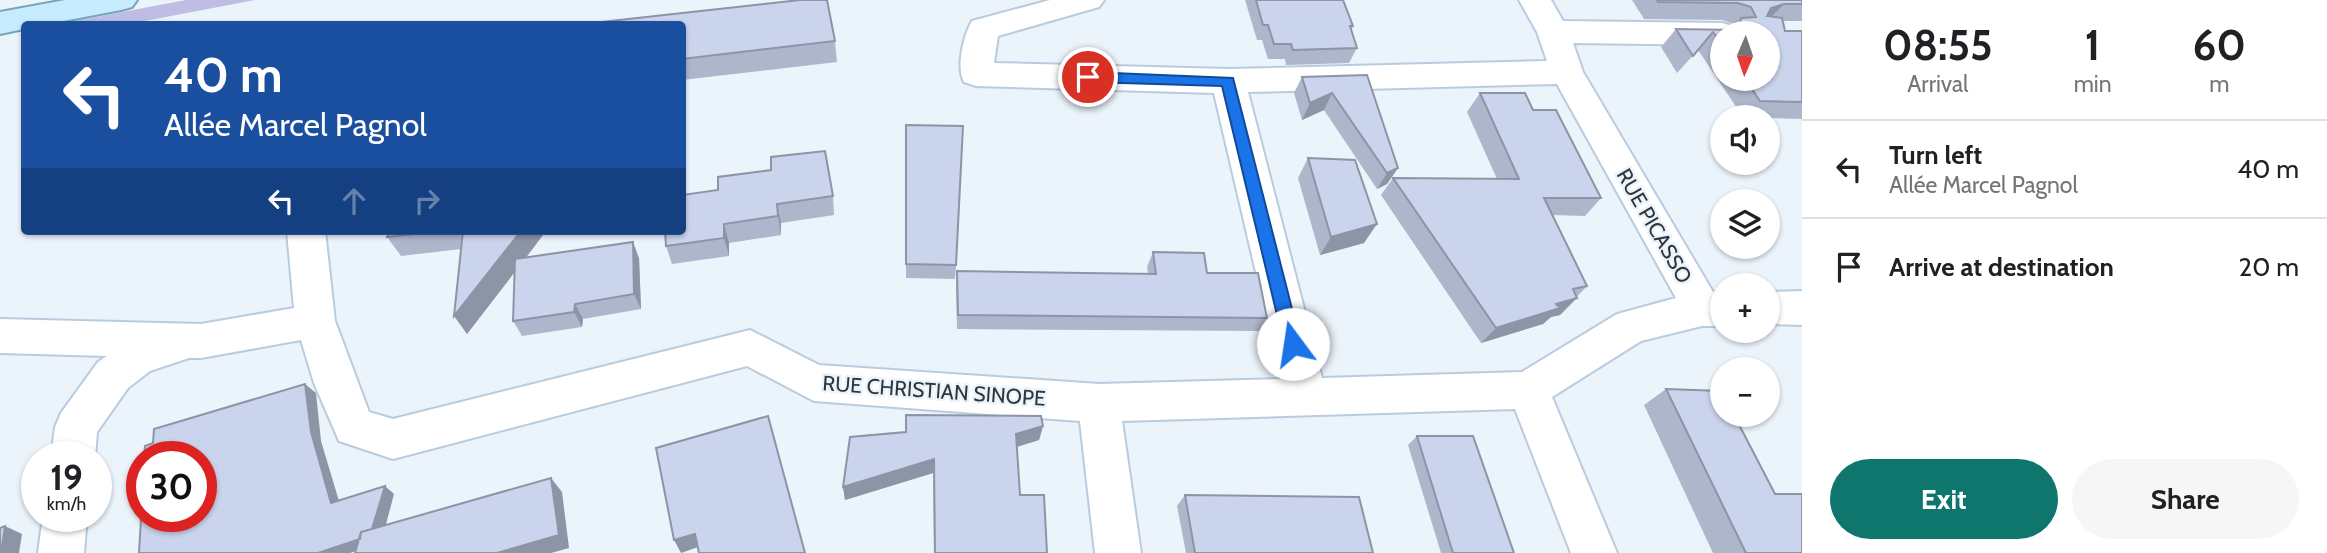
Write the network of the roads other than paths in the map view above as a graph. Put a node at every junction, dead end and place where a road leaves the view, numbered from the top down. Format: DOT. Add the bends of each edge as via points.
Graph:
graph roads {
  1 [pos="121,0"];
  2 [pos="1088,0"];
  3 [pos="1535,0"];
  4 [pos="0,23"];
  5 [pos="1553,32"];
  6 [pos="1710,34"];
  7 [pos="1567,72"];
  8 [pos="1228,82"];
  9 [pos="306,235"];
  10 [pos="1710,306"];
  11 [pos="1710,309"];
  12 [pos="315,321"];
  13 [pos="0,335"];
  14 [pos="201,341"];
  15 [pos="1528,390"];
  16 [pos="1306,397"];
  17 [pos="1099,403"];
  18 [pos="74,441"];
  19 [pos="63,532"];
  20 [pos="61,553"];
  21 [pos="1118,553"];
  22 [pos="1594,553"];
  1 -- 4 [label="main road"];
  2 -- 8 [label="street" via="983,29 976,74"];
  3 -- 5 [label="street, RUE PICASSO"];
  5 -- 6 [label="street"];
  5 -- 7 [label="street, RUE PICASSO"];
  7 -- 8 [label="street"];
  7 -- 10 [label="street, RUE PICASSO"];
  8 -- 16 [label="street"];
  9 -- 12 [label="street, RUE CHRISTIAN SINOPE"];
  11 -- 15 [label="street, RUE PICASSO" via="1631,327"];
  12 -- 14 [label="street"];
  12 -- 17 [label="street, RUE CHRISTIAN SINOPE" via="354,427 393,439 750,348 814,383"];
  13 -- 14 [label="street"];
  14 -- 18 [label="street" via="139,356 113,375 76,427"];
  15 -- 16 [label="street, RUE CHRISTIAN SINOPE"];
  15 -- 22 [label="street"];
  16 -- 17 [label="street, RUE CHRISTIAN SINOPE"];
  17 -- 21 [label="street"];
  19 -- 20 [label="street"];
}
